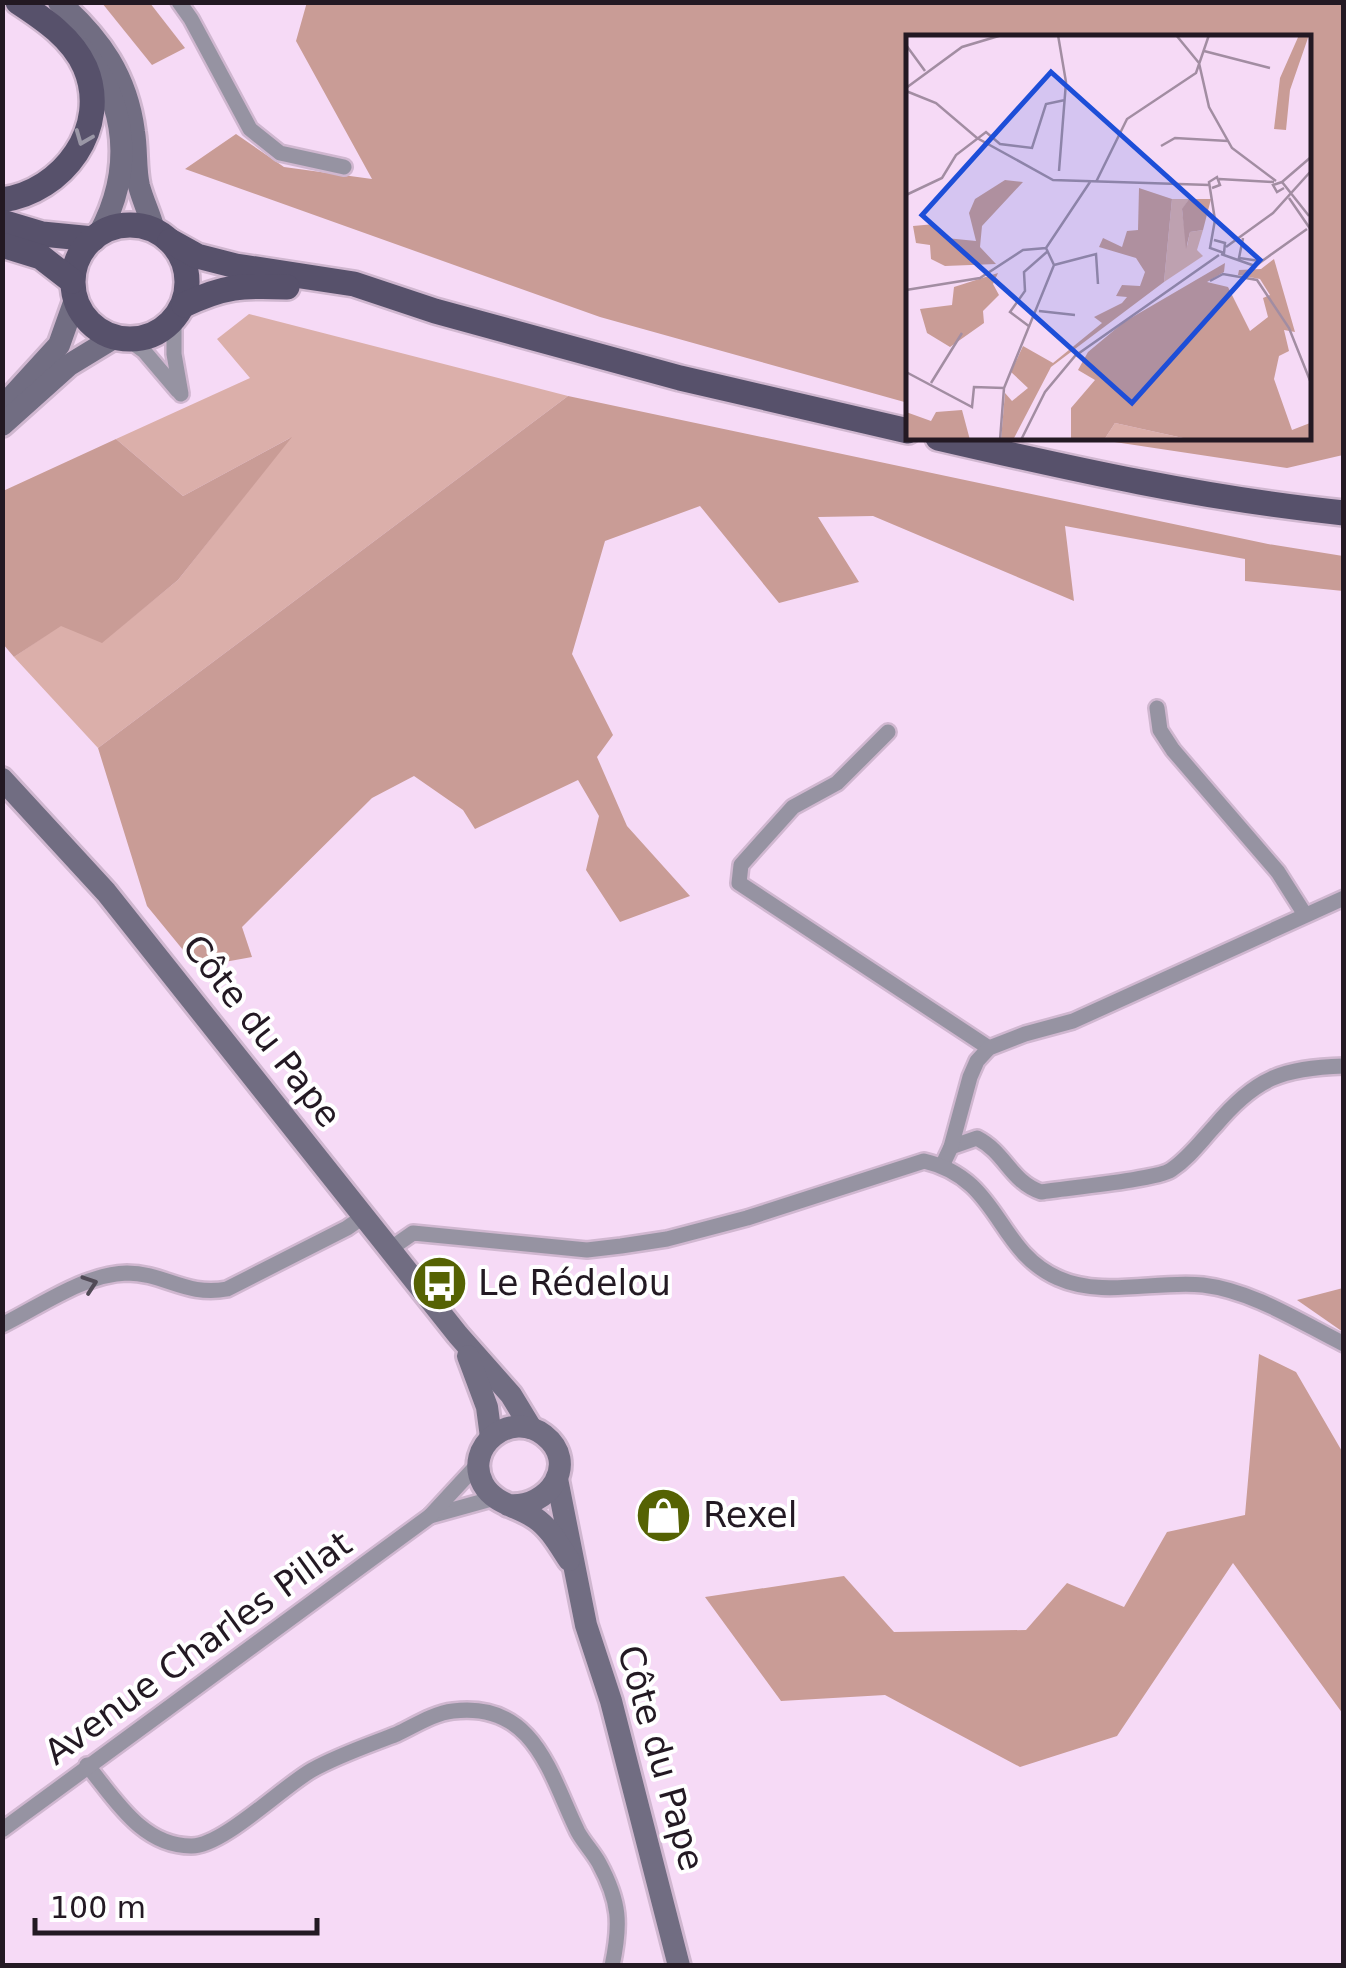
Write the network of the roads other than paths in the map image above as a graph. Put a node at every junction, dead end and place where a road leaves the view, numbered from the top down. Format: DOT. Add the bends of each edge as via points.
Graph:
graph roads {
  1 [pos="19,2"];
  2 [pos="59,2"];
  3 [pos="179,2"];
  4 [pos="344,167"];
  5 [pos="2,200"];
  6 [pos="2,222"];
  7 [pos="162,235"];
  8 [pos="96,236"];
  9 [pos="2,245"];
  10 [pos="74,290"];
  11 [pos="179,311"];
  12 [pos="122,339"];
  13 [pos="680,378"];
  14 [pos="2,407"];
  15 [pos="2,425"];
  16 [pos="906,431"];
  17 [pos="947,440"];
  18 [pos="1344,513"];
  19 [pos="1157,708"];
  20 [pos="888,732"];
  21 [pos="2,780"];
  22 [pos="1344,898"];
  23 [pos="1304,913"];
  24 [pos="989,1048"];
  25 [pos="1344,1066"];
  26 [pos="951,1147"];
  27 [pos="942,1166"];
  28 [pos="364,1216"];
  29 [pos="390,1248"];
  30 [pos="2,1326"];
  31 [pos="458,1335"];
  32 [pos="1344,1344"];
  33 [pos="531,1428"];
  34 [pos="491,1436"];
  35 [pos="478,1464"];
  36 [pos="557,1478"];
  37 [pos="501,1501"];
  38 [pos="430,1516"];
  39 [pos="575,1569"];
  40 [pos="87,1765"];
  41 [pos="2,1830"];
  42 [pos="612,1966"];
  43 [pos="680,1966"];
  1 -- 5 [label="main road, one-way" via="62,34 84,67 92,98 82,144 70,164 30,194"];
  1 -- 8 [label="main road" via="71,35 110,94 122,162 118,192"];
  2 -- 7 [label="main road" via="105,49 121,77 132,112 139,184"];
  3 -- 4 [label="street" via="250,129 280,154"];
  6 -- 8 [label="main road" via="42,234"];
  7 -- 8 [label="main road" via="136,225"];
  7 -- 11 [label="main road" via="181,256 186,274"];
  7 -- 13 [label="main road" via="197,256 354,284"];
  8 -- 10 [label="main road" via="76,262"];
  9 -- 10 [label="main road" via="41,257"];
  10 -- 12 [label="main road" via="84,316"];
  10 -- 14 [label="main road" via="59,344"];
  11 -- 12 [label="main road" via="152,335"];
  11 -- 12 [label="street" via="174,354 180,394"];
  11 -- 13 [label="main road" via="218,289 294,287 554,357"];
  12 -- 15 [label="main road" via="97,345"];
  13 -- 16 [label="main road"];
  17 -- 18 [label="main road" via="1127,480"];
  19 -- 23 [label="street" via="1160,730 1173,750 1278,872"];
  20 -- 24 [label="street" via="837,783 793,806 741,865 739,883"];
  21 -- 28 [label="main road, Côte du Pape" via="106,892"];
  22 -- 23 [label="street"];
  23 -- 24 [label="street" via="1073,1021"];
  24 -- 26 [label="street" via="970,1077"];
  25 -- 26 [label="street" via="1304,1067 1265,1080 1167,1173 1040,1192 1022,1185 994,1147 977,1138"];
  26 -- 27 [label="street"];
  27 -- 29 [label="street" via="924,1161 667,1239 588,1250 413,1233"];
  27 -- 32 [label="street" via="984,1196 1018,1249 1062,1280 1088,1286 1204,1285 1256,1299"];
  28 -- 29 [label="main road, Côte du Pape"];
  30 -- 28 [label="street, one-way" via="82,1285 124,1273 207,1293 227,1289"];
  29 -- 31 [label="main road, Côte du Pape"];
  31 -- 33 [label="main road, Côte du Pape"];
  31 -- 34 [label="main road, Côte du Pape" via="479,1379"];
  33 -- 34 [label="main road" via="510,1426"];
  33 -- 36 [label="main road" via="551,1442"];
  34 -- 35 [label="main road"];
  35 -- 37 [label="main road" via="486,1489"];
  35 -- 38 [label="street, Avenue Charles Pillat"];
  36 -- 37 [label="main road" via="541,1500 520,1506"];
  36 -- 39 [label="main road, Côte du Pape"];
  37 -- 38 [label="street, Avenue Charles Pillat"];
  37 -- 39 [label="main road, Côte du Pape" via="533,1516"];
  38 -- 40 [label="street, Avenue Charles Pillat"];
  39 -- 43 [label="main road, Côte du Pape"];
  40 -- 41 [label="street, Avenue Charles Pillat"];
  40 -- 42 [label="street" via="140,1828 164,1843 194,1847 214,1840 312,1770 448,1712 506,1719 543,1753 615,1896 620,1930"];
}
